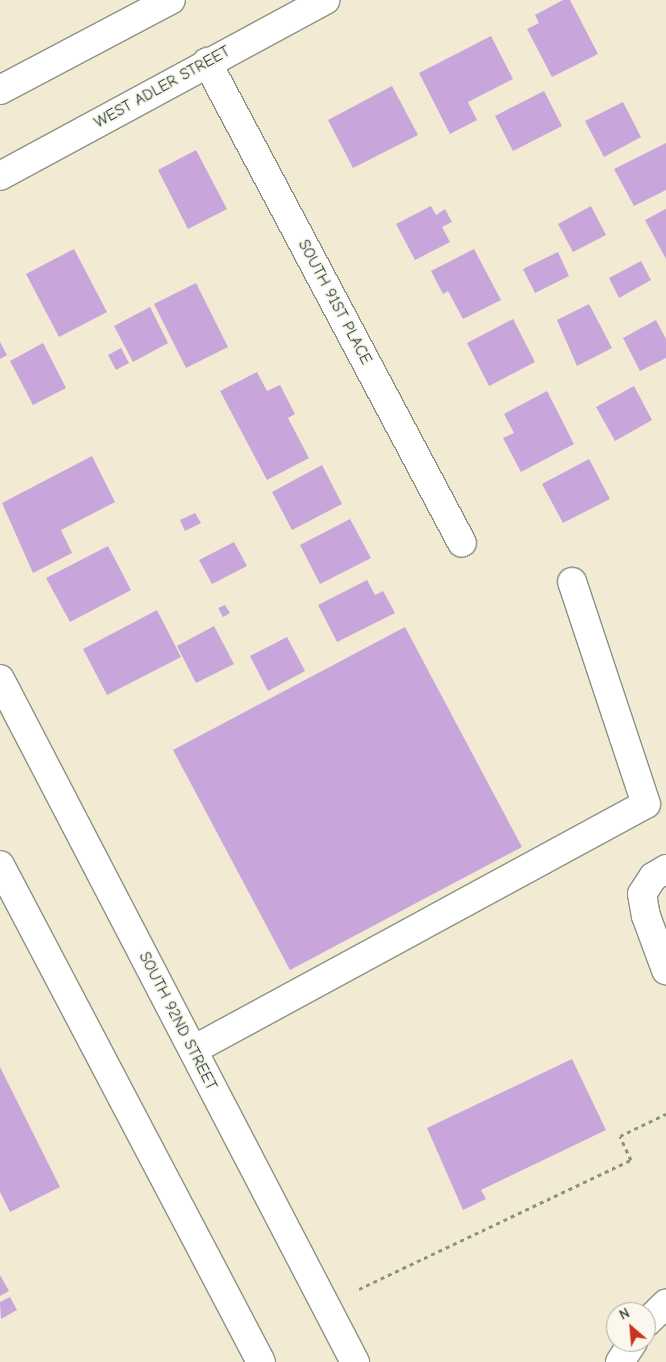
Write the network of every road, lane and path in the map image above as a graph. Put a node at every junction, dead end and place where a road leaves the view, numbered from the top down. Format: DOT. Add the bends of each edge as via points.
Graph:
graph roads {
  1 [pos="171,0"];
  2 [pos="325,0"];
  3 [pos="207,62"];
  4 [pos="0,90"];
  5 [pos="0,176"];
  6 [pos="462,542"];
  7 [pos="572,582"];
  8 [pos="0,679"];
  9 [pos="0,865"];
  10 [pos="666,869"];
  11 [pos="666,970"];
  12 [pos="193,1050"];
  13 [pos="666,1114"];
  14 [pos="359,1289"];
  15 [pos="666,1304"];
  16 [pos="656,1314"];
  17 [pos="261,1362"];
  18 [pos="355,1362"];
  1 -- 4 [label="main road"];
  2 -- 3 [label="main road, WEST ADLER STREET"];
  3 -- 5 [label="main road, WEST ADLER STREET"];
  3 -- 6 [label="main road, SOUTH 91ST PLACE"];
  7 -- 12 [label="main road" via="646,804"];
  8 -- 12 [label="main road, SOUTH 92ND STREET"];
  9 -- 17 [label="main road"];
  10 -- 11 [label="main road" via="653,877 642,894 646,916"];
  12 -- 18 [label="main road, SOUTH 92ND STREET"];
  13 -- 14 [label="path" via="620,1136 631,1160"];
  15 -- 16 [label="main road"];
}
